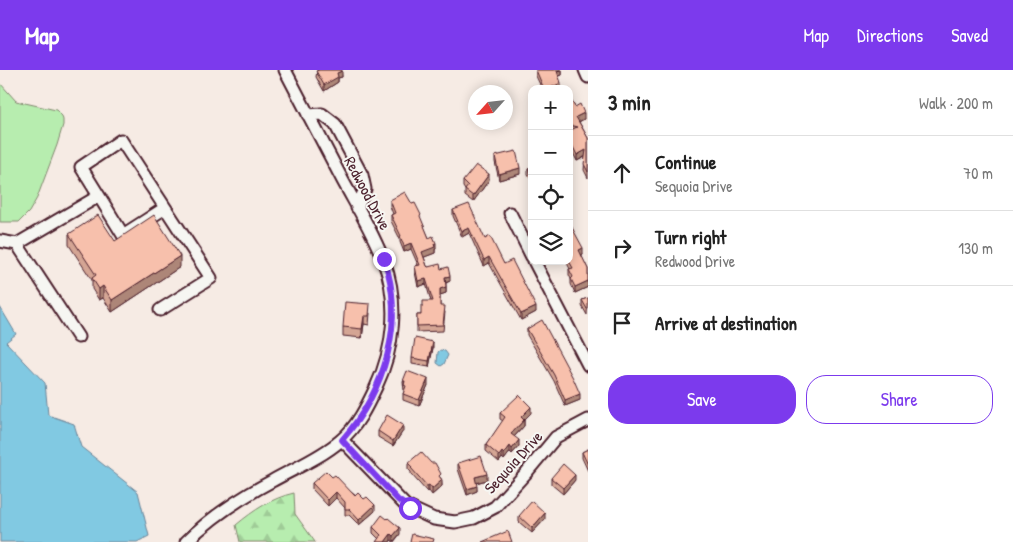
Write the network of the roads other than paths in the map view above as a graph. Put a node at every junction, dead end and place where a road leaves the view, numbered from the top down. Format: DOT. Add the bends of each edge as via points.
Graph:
graph roads {
  1 [pos="285,70"];
  2 [pos="585,70"];
  3 [pos="588,77"];
  4 [pos="308,115"];
  5 [pos="99,196"];
  6 [pos="165,208"];
  7 [pos="357,208"];
  8 [pos="510,213"];
  9 [pos="0,241"];
  10 [pos="17,244"];
  11 [pos="528,249"];
  12 [pos="536,265"];
  13 [pos="160,310"];
  14 [pos="78,337"];
  15 [pos="588,365"];
  16 [pos="588,420"];
  17 [pos="342,440"];
  18 [pos="186,542"];
  1 -- 4 [label="street, Redwood Drive"];
  2 -- 3 [label="street"];
  4 -- 7 [label="street, Redwood Drive"];
  4 -- 7 [label="street" via="322,114 335,124 362,175 365,189"];
  5 -- 6 [label="street" via="123,235"];
  5 -- 6 [label="street" via="80,167 121,140"];
  5 -- 10 [label="street"];
  6 -- 13 [label="street" via="211,278"];
  7 -- 17 [label="street, Redwood Drive" via="387,268 393,318 389,352 380,378 363,414"];
  8 -- 11 [label="street"];
  9 -- 10 [label="street"];
  10 -- 14 [label="street"];
  12 -- 15 [label="street"];
  16 -- 17 [label="street, Sequoia Drive" via="556,437 495,507 474,518 455,522 434,519 406,506"];
  17 -- 18 [label="street, Redwood Drive" via="304,465 237,500"];
}
